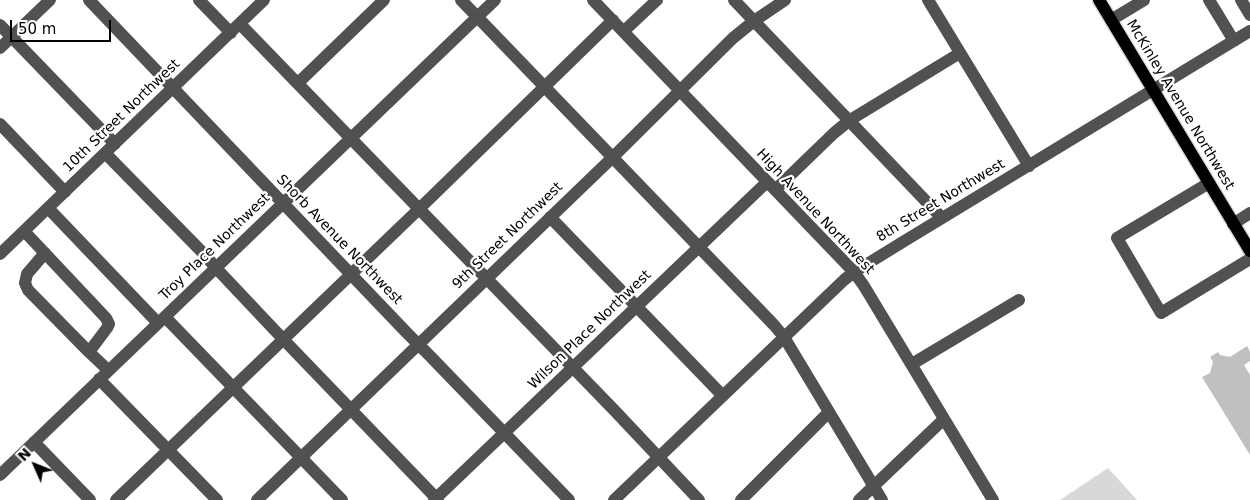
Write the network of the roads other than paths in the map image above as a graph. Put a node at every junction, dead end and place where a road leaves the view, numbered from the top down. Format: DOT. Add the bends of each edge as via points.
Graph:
graph roads {
  1 [pos="50,0"];
  2 [pos="89,0"];
  3 [pos="200,0"];
  4 [pos="264,0"];
  5 [pos="384,0"];
  6 [pos="461,0"];
  7 [pos="495,0"];
  8 [pos="593,0"];
  9 [pos="657,0"];
  10 [pos="734,0"];
  11 [pos="786,0"];
  12 [pos="928,0"];
  13 [pos="1100,0"];
  14 [pos="1144,0"];
  15 [pos="1209,0"];
  16 [pos="1241,0"];
  17 [pos="1250,15"];
  18 [pos="478,16"];
  19 [pos="613,20"];
  20 [pos="1111,20"];
  21 [pos="754,21"];
  22 [pos="0,25"];
  23 [pos="235,28"];
  24 [pos="624,31"];
  25 [pos="1250,31"];
  26 [pos="11,37"];
  27 [pos="1234,41"];
  28 [pos="0,48"];
  29 [pos="960,53"];
  30 [pos="298,84"];
  31 [pos="545,87"];
  32 [pos="173,88"];
  33 [pos="1153,90"];
  34 [pos="680,91"];
  35 [pos="850,120"];
  36 [pos="0,124"];
  37 [pos="350,138"];
  38 [pos="115,144"];
  39 [pos="105,153"];
  40 [pos="613,157"];
  41 [pos="1028,166"];
  42 [pos="1209,183"];
  43 [pos="771,186"];
  44 [pos="65,192"];
  45 [pos="283,203"];
  46 [pos="48,208"];
  47 [pos="419,209"];
  48 [pos="1250,213"];
  49 [pos="550,217"];
  50 [pos="942,218"];
  51 [pos="1233,224"];
  52 [pos="24,231"];
  53 [pos="698,246"];
  54 [pos="1250,251"];
  55 [pos="45,253"];
  56 [pos="0,254"];
  57 [pos="1250,259"];
  58 [pos="216,268"];
  59 [pos="854,272"];
  60 [pos="350,274"];
  61 [pos="486,279"];
  62 [pos="1020,300"];
  63 [pos="636,306"];
  64 [pos="161,320"];
  65 [pos="784,337"];
  66 [pos="283,339"];
  67 [pos="418,344"];
  68 [pos="89,352"];
  69 [pos="912,364"];
  70 [pos="573,368"];
  71 [pos="104,375"];
  72 [pos="233,387"];
  73 [pos="723,396"];
  74 [pos="351,409"];
  75 [pos="829,412"];
  76 [pos="944,419"];
  77 [pos="504,432"];
  78 [pos="34,442"];
  79 [pos="168,450"];
  80 [pos="301,457"];
  81 [pos="658,458"];
  82 [pos="0,475"];
  83 [pos="874,485"];
  84 [pos="436,499"];
  85 [pos="90,500"];
  86 [pos="116,500"];
  87 [pos="216,500"];
  88 [pos="257,500"];
  89 [pos="342,500"];
  90 [pos="568,500"];
  91 [pos="614,500"];
  92 [pos="699,500"];
  93 [pos="741,500"];
  94 [pos="858,500"];
  95 [pos="882,500"];
  96 [pos="993,500"];
  1 -- 26 [label="street"];
  2 -- 32 [label="street, Shorb Avenue Northwest"];
  3 -- 23 [label="street"];
  4 -- 23 [label="street, 10th Street Northwest"];
  5 -- 30 [label="street"];
  6 -- 18 [label="street"];
  7 -- 18 [label="street, Troy Place Northwest"];
  8 -- 19 [label="street, High Avenue Northwest"];
  9 -- 24 [label="street"];
  10 -- 21 [label="street"];
  11 -- 21 [label="street, 9th Street Northwest"];
  12 -- 29 [label="street"];
  13 -- 20 [label="main road, McKinley Avenue Northwest"];
  14 -- 20 [label="street"];
  15 -- 27 [label="street"];
  16 -- 17 [label="street"];
  18 -- 31 [label="street"];
  18 -- 37 [label="street, Troy Place Northwest"];
  19 -- 24 [label="street, High Avenue Northwest"];
  19 -- 31 [label="street"];
  20 -- 33 [label="main road, McKinley Avenue Northwest"];
  21 -- 34 [label="street, 9th Street Northwest"];
  21 -- 35 [label="street"];
  22 -- 26 [label="street"];
  23 -- 30 [label="street"];
  23 -- 32 [label="street, 10th Street Northwest"];
  24 -- 34 [label="street, High Avenue Northwest"];
  25 -- 27 [label="street, 8th Street Northwest"];
  26 -- 28 [label="street"];
  26 -- 38 [label="street"];
  27 -- 33 [label="street, 8th Street Northwest"];
  29 -- 35 [label="street, Wilson Place Northwest"];
  29 -- 41 [label="street"];
  30 -- 37 [label="street"];
  31 -- 40 [label="street"];
  31 -- 47 [label="street"];
  32 -- 38 [label="street, 10th Street Northwest"];
  32 -- 45 [label="street, Shorb Avenue Northwest"];
  33 -- 41 [label="street, 8th Street Northwest"];
  33 -- 42 [label="main road, McKinley Avenue Northwest"];
  34 -- 40 [label="street, 9th Street Northwest"];
  34 -- 43 [label="street, High Avenue Northwest"];
  35 -- 43 [label="street, Wilson Place Northwest"];
  35 -- 50 [label="street"];
  36 -- 44 [label="street"];
  37 -- 45 [label="street, Troy Place Northwest"];
  37 -- 47 [label="street"];
  38 -- 39 [label="street, 10th Street Northwest"];
  39 -- 44 [label="street, 10th Street Northwest"];
  39 -- 58 [label="street"];
  40 -- 49 [label="street, 9th Street Northwest"];
  40 -- 53 [label="street"];
  41 -- 50 [label="street, 8th Street Northwest"];
  42 -- 51 [label="main road, McKinley Avenue Northwest"];
  42 -- 57 [label="street" via="1117,238 1161,313"];
  43 -- 53 [label="street, Wilson Place Northwest"];
  43 -- 59 [label="street, High Avenue Northwest"];
  44 -- 46 [label="street, 10th Street Northwest"];
  45 -- 58 [label="street, Troy Place Northwest"];
  45 -- 60 [label="street, Shorb Avenue Northwest"];
  46 -- 52 [label="street, 10th Street Northwest"];
  46 -- 64 [label="street"];
  47 -- 60 [label="street"];
  47 -- 61 [label="street"];
  48 -- 51 [label="street"];
  49 -- 61 [label="street, 9th Street Northwest"];
  49 -- 63 [label="street"];
  50 -- 59 [label="street, 8th Street Northwest"];
  51 -- 54 [label="main road, McKinley Avenue Northwest"];
  52 -- 55 [label="street"];
  52 -- 56 [label="street, 10th Street Northwest"];
  53 -- 63 [label="street, Wilson Place Northwest"];
  53 -- 65 [label="street"];
  55 -- 68 [label="street" via="109,324"];
  55 -- 68 [label="street" via="27,274 25,284"];
  58 -- 64 [label="street, Troy Place Northwest"];
  58 -- 66 [label="street"];
  59 -- 65 [label="street, 8th Street Northwest"];
  59 -- 69 [label="street, High Avenue Northwest"];
  60 -- 66 [label="street"];
  60 -- 67 [label="street, Shorb Avenue Northwest"];
  61 -- 67 [label="street, 9th Street Northwest"];
  61 -- 70 [label="street"];
  62 -- 69 [label="street"];
  63 -- 70 [label="street, Wilson Place Northwest"];
  63 -- 73 [label="street"];
  64 -- 71 [label="street, Troy Place Northwest"];
  64 -- 72 [label="street"];
  65 -- 73 [label="street, 8th Street Northwest"];
  65 -- 75 [label="street"];
  66 -- 72 [label="street"];
  66 -- 74 [label="street"];
  67 -- 74 [label="street, 9th Street Northwest"];
  67 -- 77 [label="street, Shorb Avenue Northwest"];
  68 -- 71 [label="street"];
  69 -- 76 [label="street, High Avenue Northwest"];
  70 -- 77 [label="street, Wilson Place Northwest"];
  70 -- 81 [label="street"];
  71 -- 78 [label="street, Troy Place Northwest"];
  71 -- 79 [label="street"];
  72 -- 79 [label="street"];
  72 -- 80 [label="street"];
  73 -- 81 [label="street, 8th Street Northwest"];
  74 -- 80 [label="street, 9th Street Northwest"];
  74 -- 84 [label="street"];
  75 -- 83 [label="street"];
  75 -- 93 [label="street"];
  76 -- 83 [label="street"];
  76 -- 96 [label="street, High Avenue Northwest"];
  77 -- 84 [label="street, Wilson Place Northwest"];
  77 -- 90 [label="street, Shorb Avenue Northwest"];
  78 -- 82 [label="street, Troy Place Northwest"];
  78 -- 85 [label="street"];
  79 -- 86 [label="street"];
  79 -- 87 [label="street"];
  80 -- 88 [label="street, 9th Street Northwest"];
  80 -- 89 [label="street"];
  81 -- 91 [label="street, 8th Street Northwest"];
  81 -- 92 [label="street"];
  83 -- 94 [label="street"];
  83 -- 95 [label="street"];
}
